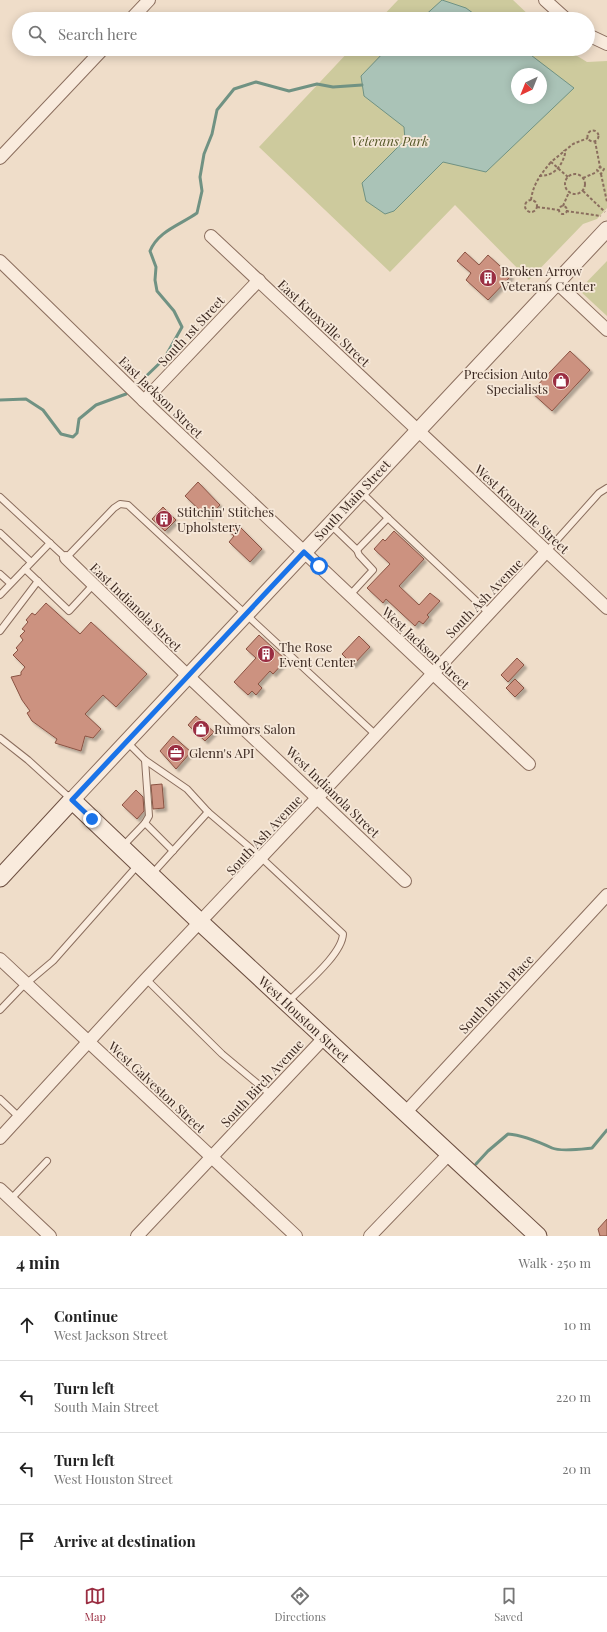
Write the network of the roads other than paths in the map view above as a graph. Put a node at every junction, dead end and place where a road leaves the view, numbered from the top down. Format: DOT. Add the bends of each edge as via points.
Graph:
graph roads {
  1 [pos="149,0"];
  2 [pos="545,0"];
  3 [pos="138,12"];
  4 [pos="558,12"];
  5 [pos="595,38"];
  6 [pos="607,44"];
  7 [pos="96,56"];
  8 [pos="0,158"];
  9 [pos="604,223"];
  10 [pos="211,236"];
  11 [pos="0,261"];
  12 [pos="259,280"];
  13 [pos="557,283"];
  14 [pos="607,330"];
  15 [pos="144,401"];
  16 [pos="419,430"];
  17 [pos="607,488"];
  18 [pos="360,491"];
  19 [pos="0,497"];
  20 [pos="388,518"];
  21 [pos="330,524"];
  22 [pos="0,533"];
  23 [pos="50,543"];
  24 [pos="357,550"];
  25 [pos="547,551"];
  26 [pos="304,552"];
  27 [pos="66,558"];
  28 [pos="31,562"];
  29 [pos="25,569"];
  30 [pos="0,574"];
  31 [pos="38,581"];
  32 [pos="10,584"];
  33 [pos="93,585"];
  34 [pos="0,595"];
  35 [pos="350,596"];
  36 [pos="607,608"];
  37 [pos="489,613"];
  38 [pos="246,614"];
  39 [pos="0,631"];
  40 [pos="432,673"];
  41 [pos="188,676"];
  42 [pos="376,735"];
  43 [pos="0,738"];
  44 [pos="126,741"];
  45 [pos="145,760"];
  46 [pos="529,764"];
  47 [pos="318,797"];
  48 [pos="72,800"];
  49 [pos="208,812"];
  50 [pos="145,823"];
  51 [pos="122,847"];
  52 [pos="173,850"];
  53 [pos="262,858"];
  54 [pos="145,869"];
  55 [pos="2,871"];
  56 [pos="405,881"];
  57 [pos="607,895"];
  58 [pos="200,922"];
  59 [pos="0,959"];
  60 [pos="146,979"];
  61 [pos="26,984"];
  62 [pos="287,1003"];
  63 [pos="0,1010"];
  64 [pos="324,1038"];
  65 [pos="89,1042"];
  66 [pos="270,1094"];
  67 [pos="0,1099"];
  68 [pos="405,1113"];
  69 [pos="19,1117"];
  70 [pos="0,1138"];
  71 [pos="449,1154"];
  72 [pos="211,1157"];
  73 [pos="47,1161"];
  74 [pos="0,1189"];
  75 [pos="11,1199"];
  76 [pos="50,1236"];
  77 [pos="138,1236"];
  78 [pos="296,1236"];
  79 [pos="370,1236"];
  80 [pos="538,1236"];
  1 -- 3 [label="street"];
  2 -- 4 [label="street"];
  5 -- 6 [label="street"];
  7 -- 8 [label="street"];
  9 -- 13 [label="street, South Main Street"];
  10 -- 12 [label="street, East Knoxville Street"];
  11 -- 15 [label="street, East Jackson Street"];
  12 -- 15 [label="street, South 1st Street"];
  12 -- 16 [label="street, East Knoxville Street"];
  13 -- 14 [label="street"];
  13 -- 16 [label="street, South Main Street"];
  15 -- 26 [label="street, East Jackson Street"];
  16 -- 18 [label="street, South Main Street"];
  16 -- 25 [label="street, West Knoxville Street"];
  17 -- 25 [label="lane"];
  18 -- 20 [label="lane"];
  18 -- 21 [label="street, South Main Street"];
  19 -- 23 [label="lane"];
  20 -- 24 [label="lane"];
  20 -- 37 [label="lane"];
  21 -- 24 [label="lane"];
  21 -- 26 [label="street, South Main Street"];
  22 -- 28 [label="lane"];
  23 -- 27 [label="lane"];
  23 -- 28 [label="lane"];
  24 -- 35 [label="lane" via="359,556 373,570"];
  25 -- 36 [label="street, West Knoxville Street"];
  25 -- 37 [label="street, South Ash Avenue"];
  26 -- 35 [label="street, West Jackson Street"];
  26 -- 38 [label="street, South Main Street"];
  27 -- 33 [label="street, East Indianola Street"];
  27 -- 38 [label="lane" via="114,508 120,504 128,505"];
  28 -- 29 [label="lane"];
  29 -- 31 [label="lane"];
  29 -- 32 [label="lane"];
  30 -- 32 [label="lane"];
  31 -- 33 [label="lane" via="68,611"];
  31 -- 39 [label="lane"];
  32 -- 34 [label="lane"];
  33 -- 41 [label="street, East Indianola Street"];
  35 -- 40 [label="street, West Jackson Street"];
  37 -- 40 [label="street, South Ash Avenue"];
  38 -- 41 [label="street, South Main Street"];
  38 -- 42 [label="lane"];
  40 -- 42 [label="street, South Ash Avenue"];
  40 -- 46 [label="street, West Jackson Street"];
  41 -- 44 [label="street, South Main Street"];
  41 -- 47 [label="street, West Indianola Street"];
  42 -- 47 [label="street, South Ash Avenue"];
  43 -- 48 [label="lane"];
  44 -- 45 [label="lane"];
  44 -- 48 [label="street, South Main Street"];
  45 -- 49 [label="lane" via="188,789"];
  45 -- 50 [label="lane" via="149,816"];
  47 -- 53 [label="street, South Ash Avenue"];
  47 -- 56 [label="street, West Indianola Street"];
  48 -- 51 [label="main road, West Houston Street"];
  48 -- 55 [label="main road, South Main Street"];
  49 -- 52 [label="lane"];
  49 -- 53 [label="lane"];
  50 -- 51 [label="lane"];
  50 -- 52 [label="lane"];
  51 -- 54 [label="main road, West Houston Street"];
  52 -- 54 [label="lane"];
  53 -- 58 [label="street, South Ash Avenue"];
  53 -- 62 [label="lane" via="343,934 337,951"];
  54 -- 58 [label="main road, West Houston Street"];
  54 -- 61 [label="lane" via="53,962"];
  57 -- 68 [label="street, South Birch Place"];
  58 -- 60 [label="street, South Ash Avenue"];
  58 -- 62 [label="main road, West Houston Street"];
  59 -- 61 [label="street, West Galveston Street"];
  60 -- 65 [label="street, South Ash Avenue"];
  60 -- 66 [label="lane" via="222,1054"];
  61 -- 63 [label="lane"];
  61 -- 65 [label="street, West Galveston Street"];
  62 -- 64 [label="main road, West Houston Street"];
  64 -- 66 [label="street, South Birch Avenue"];
  64 -- 68 [label="main road, West Houston Street"];
  65 -- 69 [label="street, South Ash Avenue"];
  65 -- 72 [label="street, West Galveston Street"];
  66 -- 72 [label="street, South Birch Avenue"];
  67 -- 69 [label="lane"];
  68 -- 71 [label="main road, West Houston Street"];
  69 -- 70 [label="street, South Ash Avenue"];
  71 -- 79 [label="street"];
  71 -- 80 [label="main road, West Houston Street"];
  72 -- 77 [label="street, South Birch Avenue"];
  72 -- 78 [label="street, West Galveston Street"];
  73 -- 75 [label="lane"];
  74 -- 75 [label="street"];
  75 -- 76 [label="street"];
}
